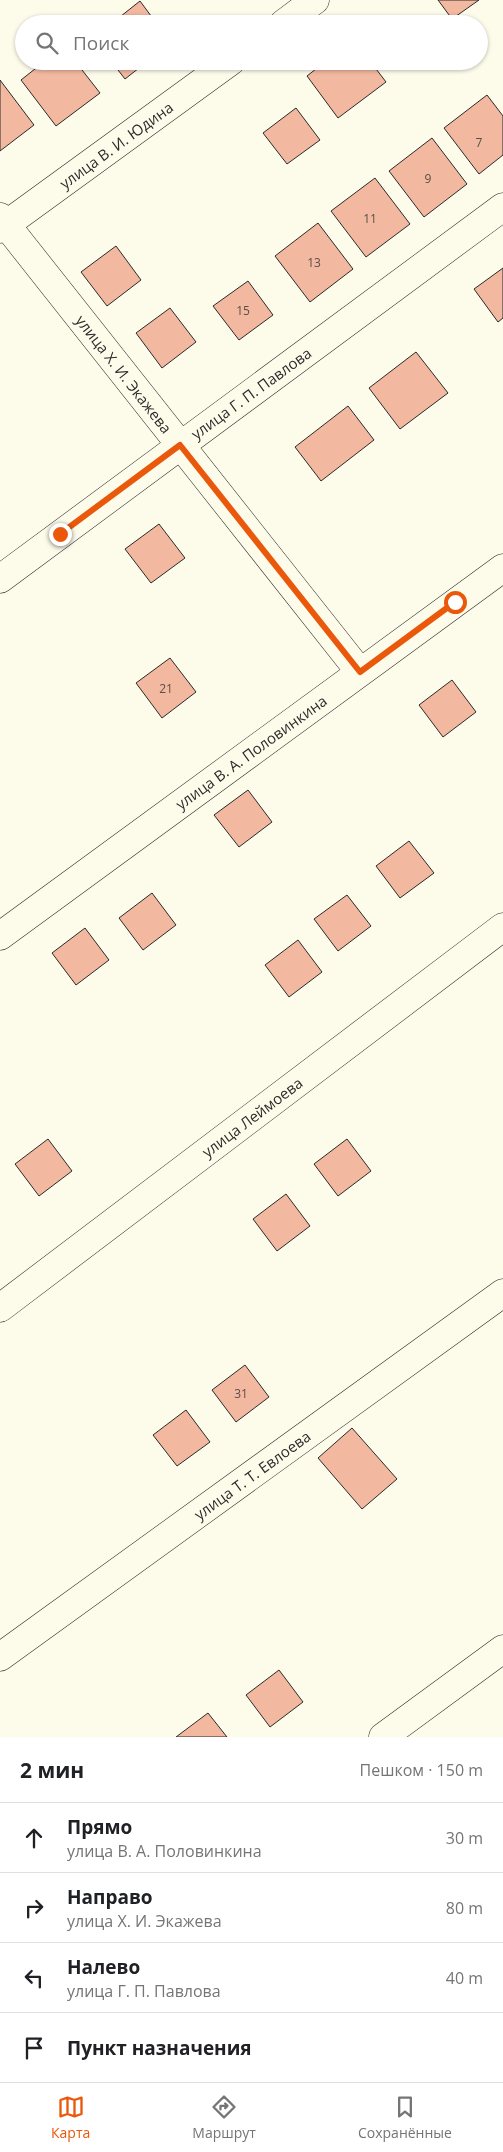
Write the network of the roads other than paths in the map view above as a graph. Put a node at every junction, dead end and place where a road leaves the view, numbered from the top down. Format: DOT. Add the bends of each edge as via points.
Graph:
graph roads {
  1 [pos="316,0"];
  2 [pos="295,15"];
  3 [pos="218,70"];
  4 [pos="503,207"];
  5 [pos="2,224"];
  6 [pos="180,445"];
  7 [pos="503,568"];
  8 [pos="0,579"];
  9 [pos="360,672"];
  10 [pos="503,927"];
  11 [pos="0,936"];
  12 [pos="503,1293"];
  13 [pos="0,1308"];
  14 [pos="503,1649"];
  15 [pos="0,1657"];
  16 [pos="384,1737"];
  1 -- 2 [label="street"];
  3 -- 5 [label="street, улица В. И. Юдина"];
  4 -- 6 [label="street, улица Г. П. Павлова"];
  5 -- 6 [label="street, улица Х. И. Экажева"];
  6 -- 8 [label="street, улица Г. П. Павлова"];
  6 -- 9 [label="street, улица Х. И. Экажева"];
  7 -- 9 [label="street, улица В. А. Половинкина"];
  9 -- 11 [label="street, улица В. А. Половинкина"];
  10 -- 13 [label="street, улица Леймоева"];
  12 -- 15 [label="street, улица Т. Т. Евлоева"];
  14 -- 16 [label="street"];
}
